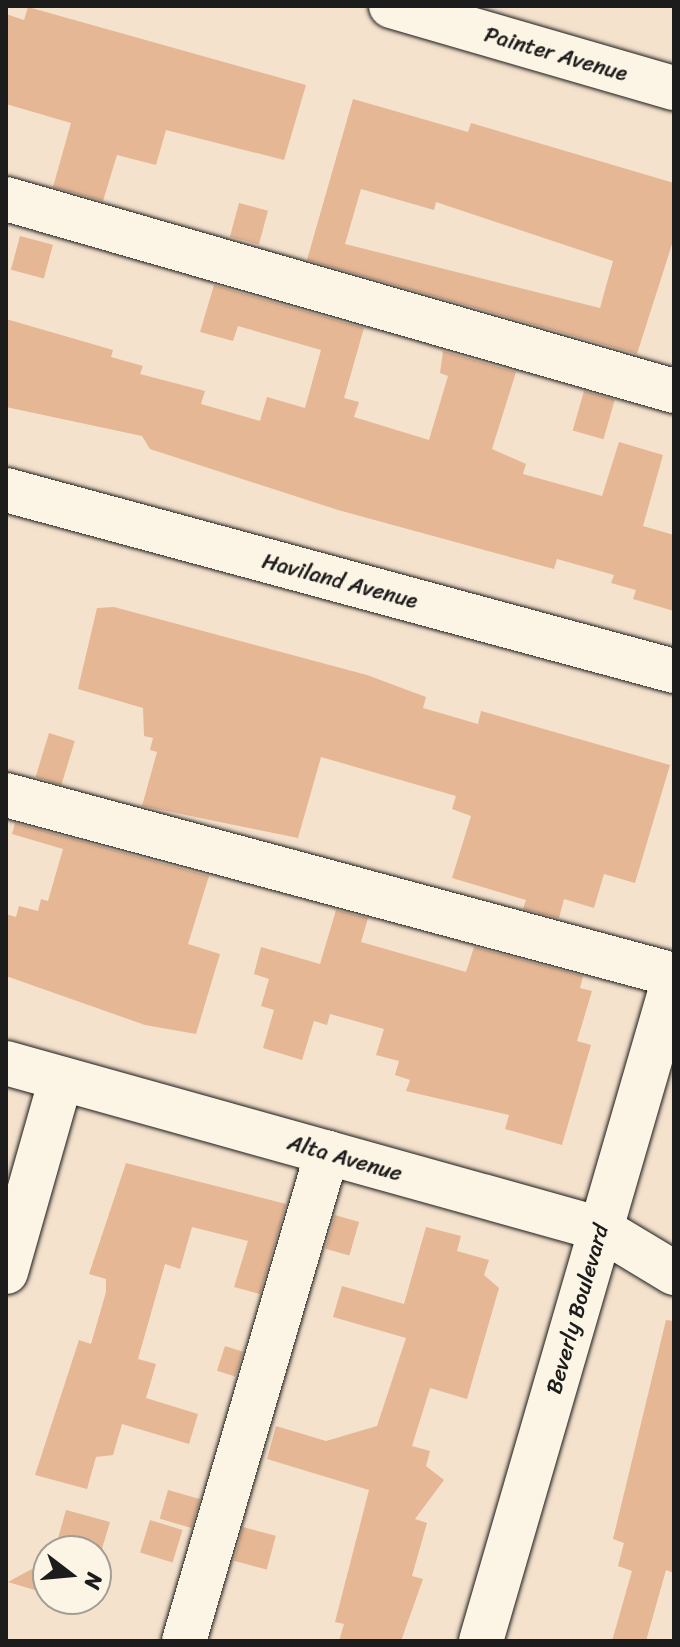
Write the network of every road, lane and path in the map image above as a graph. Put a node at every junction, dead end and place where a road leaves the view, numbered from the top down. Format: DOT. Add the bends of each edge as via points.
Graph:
graph roads {
  1 [pos="391,6"];
  2 [pos="674,88"];
  3 [pos="6,199"];
  4 [pos="674,391"];
  5 [pos="6,490"];
  6 [pos="674,671"];
  7 [pos="6,795"];
  8 [pos="674,976"];
  9 [pos="6,1063"];
  10 [pos="61,1079"];
  11 [pos="327,1153"];
  12 [pos="601,1229"];
  13 [pos="6,1272"];
  14 [pos="674,1273"];
  15 [pos="184,1641"];
  16 [pos="481,1641"];
  1 -- 2 [label="street, Painter Avenue"];
  3 -- 4 [label="street"];
  5 -- 6 [label="street, Haviland Avenue"];
  7 -- 8 [label="street"];
  8 -- 12 [label="street, Beverly Boulevard"];
  9 -- 10 [label="street, Alta Avenue"];
  10 -- 11 [label="street, Alta Avenue"];
  10 -- 13 [label="street"];
  11 -- 12 [label="street, Alta Avenue"];
  11 -- 15 [label="street"];
  12 -- 14 [label="street, Alta Avenue"];
  12 -- 16 [label="street, Beverly Boulevard"];
}
